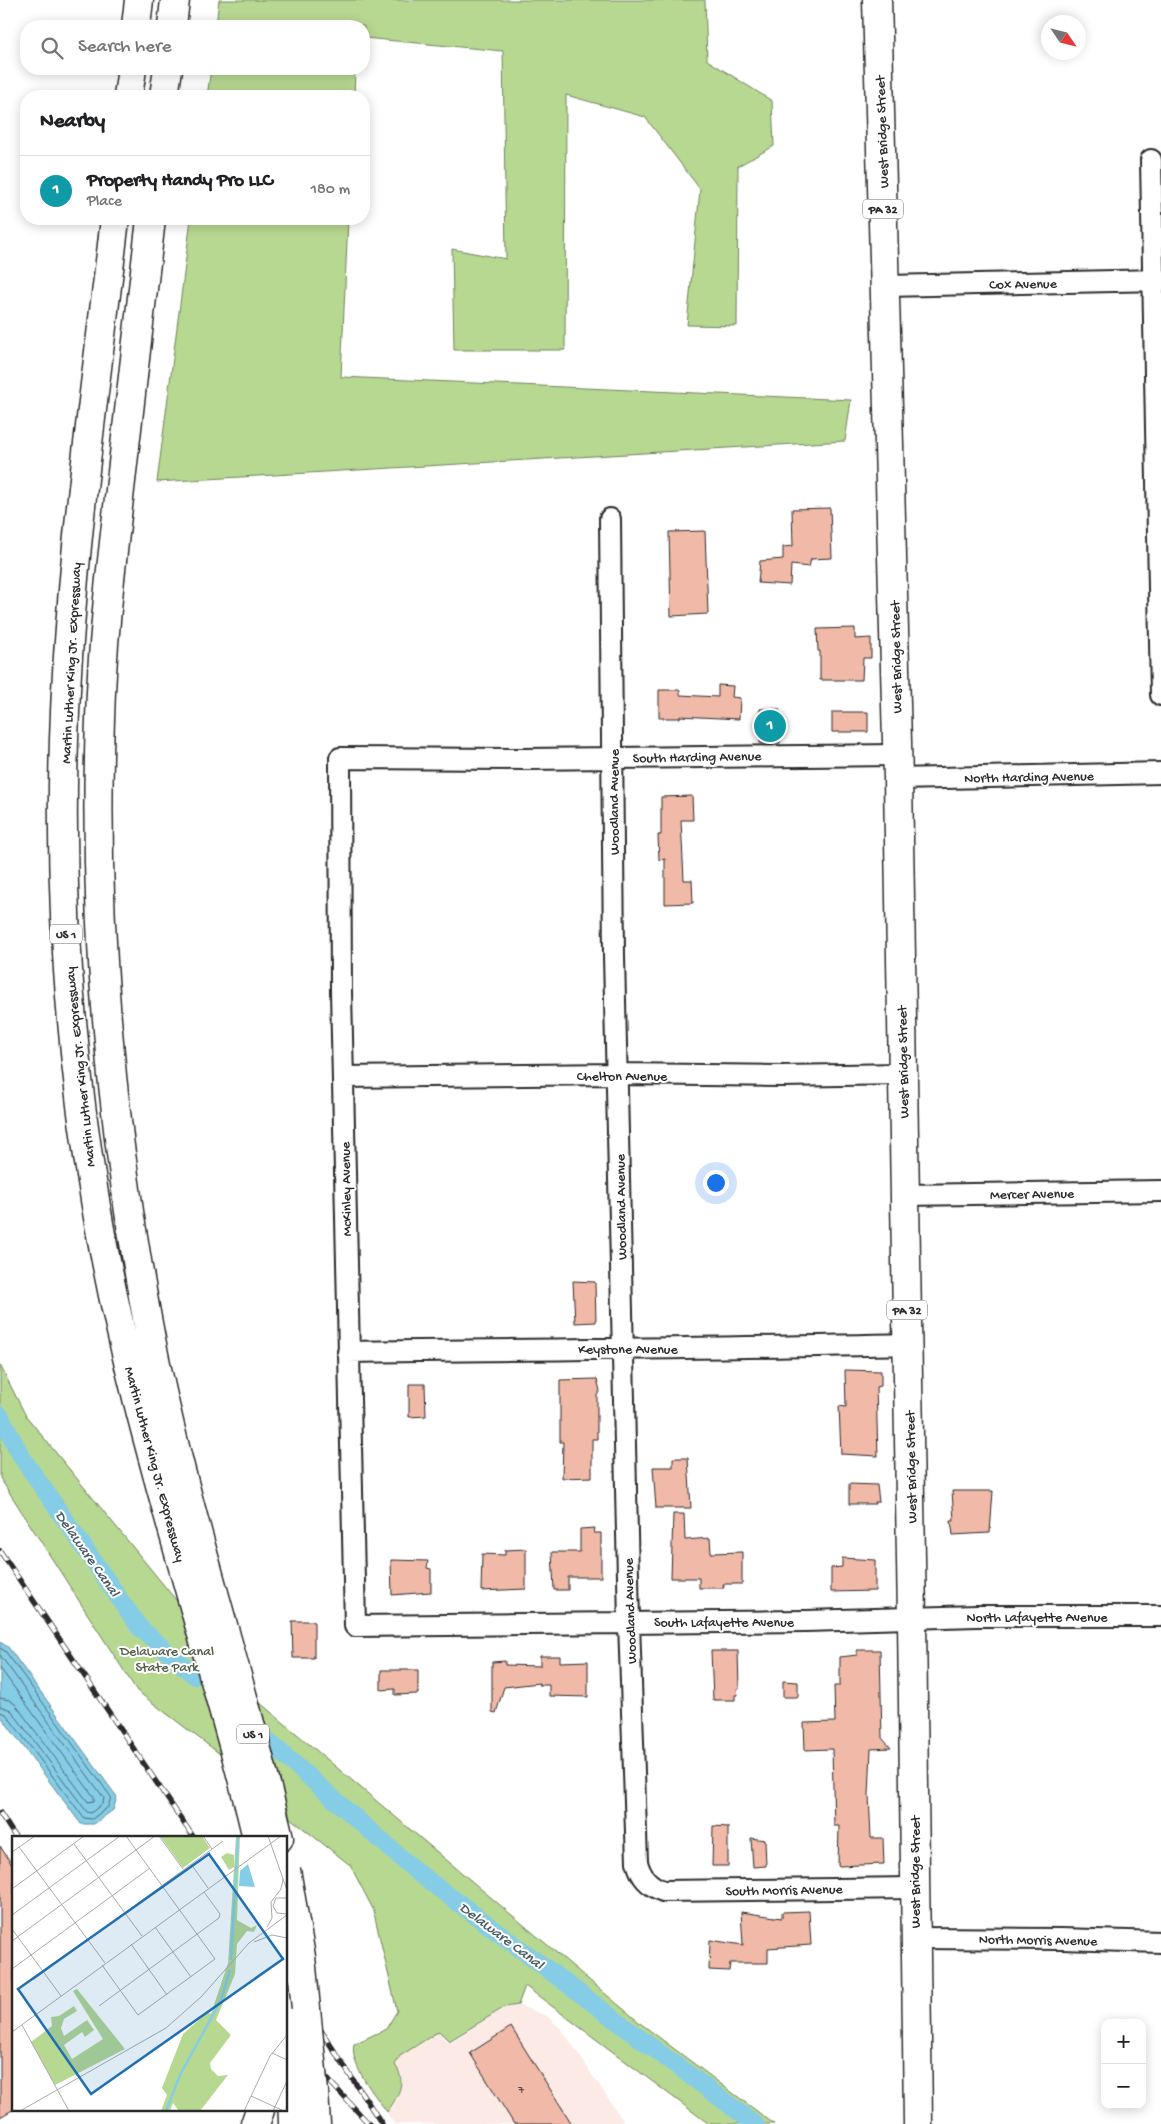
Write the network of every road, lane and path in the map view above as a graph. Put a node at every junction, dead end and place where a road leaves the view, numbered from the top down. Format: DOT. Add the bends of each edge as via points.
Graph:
graph roads {
  1 [pos="139,0"];
  2 [pos="175,0"];
  3 [pos="877,0"];
  4 [pos="137,20"];
  5 [pos="173,20"];
  6 [pos="131,75"];
  7 [pos="167,75"];
  8 [pos="129,90"];
  9 [pos="165,90"];
  10 [pos="1151,160"];
  11 [pos="114,225"];
  12 [pos="150,225"];
  13 [pos="1157,280"];
  14 [pos="886,286"];
  15 [pos="610,519"];
  16 [pos="1161,694"];
  17 [pos="348,758"];
  18 [pos="613,758"];
  19 [pos="898,767"];
  20 [pos="1161,773"];
  21 [pos="617,1074"];
  22 [pos="902,1074"];
  23 [pos="343,1077"];
  24 [pos="1161,1191"];
  25 [pos="904,1195"];
  26 [pos="907,1344"];
  27 [pos="623,1348"];
  28 [pos="348,1352"];
  29 [pos="1161,1616"];
  30 [pos="912,1618"];
  31 [pos="629,1622"];
  32 [pos="355,1626"];
  33 [pos="214,1634"];
  34 [pos="256,1836"];
  35 [pos="278,1836"];
  36 [pos="288,1882"];
  37 [pos="654,1888"];
  38 [pos="914,1888"];
  39 [pos="915,1938"];
  40 [pos="1161,1942"];
  41 [pos="288,2030"];
  42 [pos="303,2092"];
  43 [pos="259,2112"];
  44 [pos="255,2124"];
  45 [pos="293,2124"];
  46 [pos="316,2124"];
  47 [pos="918,2124"];
  1 -- 4 [label="main road"];
  2 -- 5 [label="main road"];
  3 -- 14 [label="main road, West Bridge Street / PA 32"];
  6 -- 8 [label="main road"];
  7 -- 9 [label="main road"];
  10 -- 13 [label="street"];
  11 -- 33 [label="main road, Martin Luther King Jr. Expressway / US 1" via="68,654 64,777 67,960 78,1082 106,1263 133,1382"];
  12 -- 33 [label="main road, Martin Luther King Jr. Expressway / US 1" via="115,537 100,716 102,958 118,1127 147,1318"];
  13 -- 14 [label="street, Cox Avenue"];
  13 -- 16 [label="street"];
  14 -- 19 [label="main road, West Bridge Street / PA 32"];
  15 -- 18 [label="street, Woodland Avenue"];
  17 -- 18 [label="street, South Harding Avenue"];
  17 -- 23 [label="street, McKinley Avenue" via="340,758"];
  18 -- 19 [label="street, South Harding Avenue"];
  18 -- 21 [label="street, Woodland Avenue"];
  19 -- 20 [label="street, North Harding Avenue"];
  19 -- 22 [label="main road, West Bridge Street / PA 32"];
  21 -- 22 [label="street, Chelton Avenue"];
  21 -- 23 [label="street, Chelton Avenue"];
  21 -- 27 [label="street, Woodland Avenue"];
  22 -- 25 [label="main road, West Bridge Street / PA 32"];
  23 -- 28 [label="street, McKinley Avenue"];
  24 -- 25 [label="street, Mercer Avenue"];
  25 -- 26 [label="main road, West Bridge Street / PA 32"];
  26 -- 27 [label="street, Keystone Avenue"];
  26 -- 30 [label="main road, West Bridge Street / PA 32"];
  27 -- 28 [label="street, Keystone Avenue"];
  27 -- 31 [label="street, Woodland Avenue"];
  28 -- 32 [label="street, McKinley Avenue"];
  29 -- 30 [label="street, North Lafayette Avenue"];
  30 -- 31 [label="street, South Lafayette Avenue"];
  30 -- 38 [label="main road, West Bridge Street / PA 32"];
  31 -- 32 [label="street, South Lafayette Avenue"];
  31 -- 37 [label="street, Woodland Avenue" via="637,1862 640,1873"];
  33 -- 34 [label="main road, Martin Luther King Jr. Expressway / US 1"];
  33 -- 35 [label="main road, Martin Luther King Jr. Expressway / US 1"];
  36 -- 42 [label="main road, bridge" via="302,1965"];
  37 -- 38 [label="street, South Morris Avenue"];
  38 -- 39 [label="main road, West Bridge Street / PA 32"];
  39 -- 40 [label="street, North Morris Avenue"];
  39 -- 47 [label="main road, West Bridge Street / PA 32"];
  41 -- 42 [label="main road, bridge"];
  42 -- 45 [label="main road"];
  42 -- 46 [label="main road"];
  43 -- 44 [label="main road"];
}
